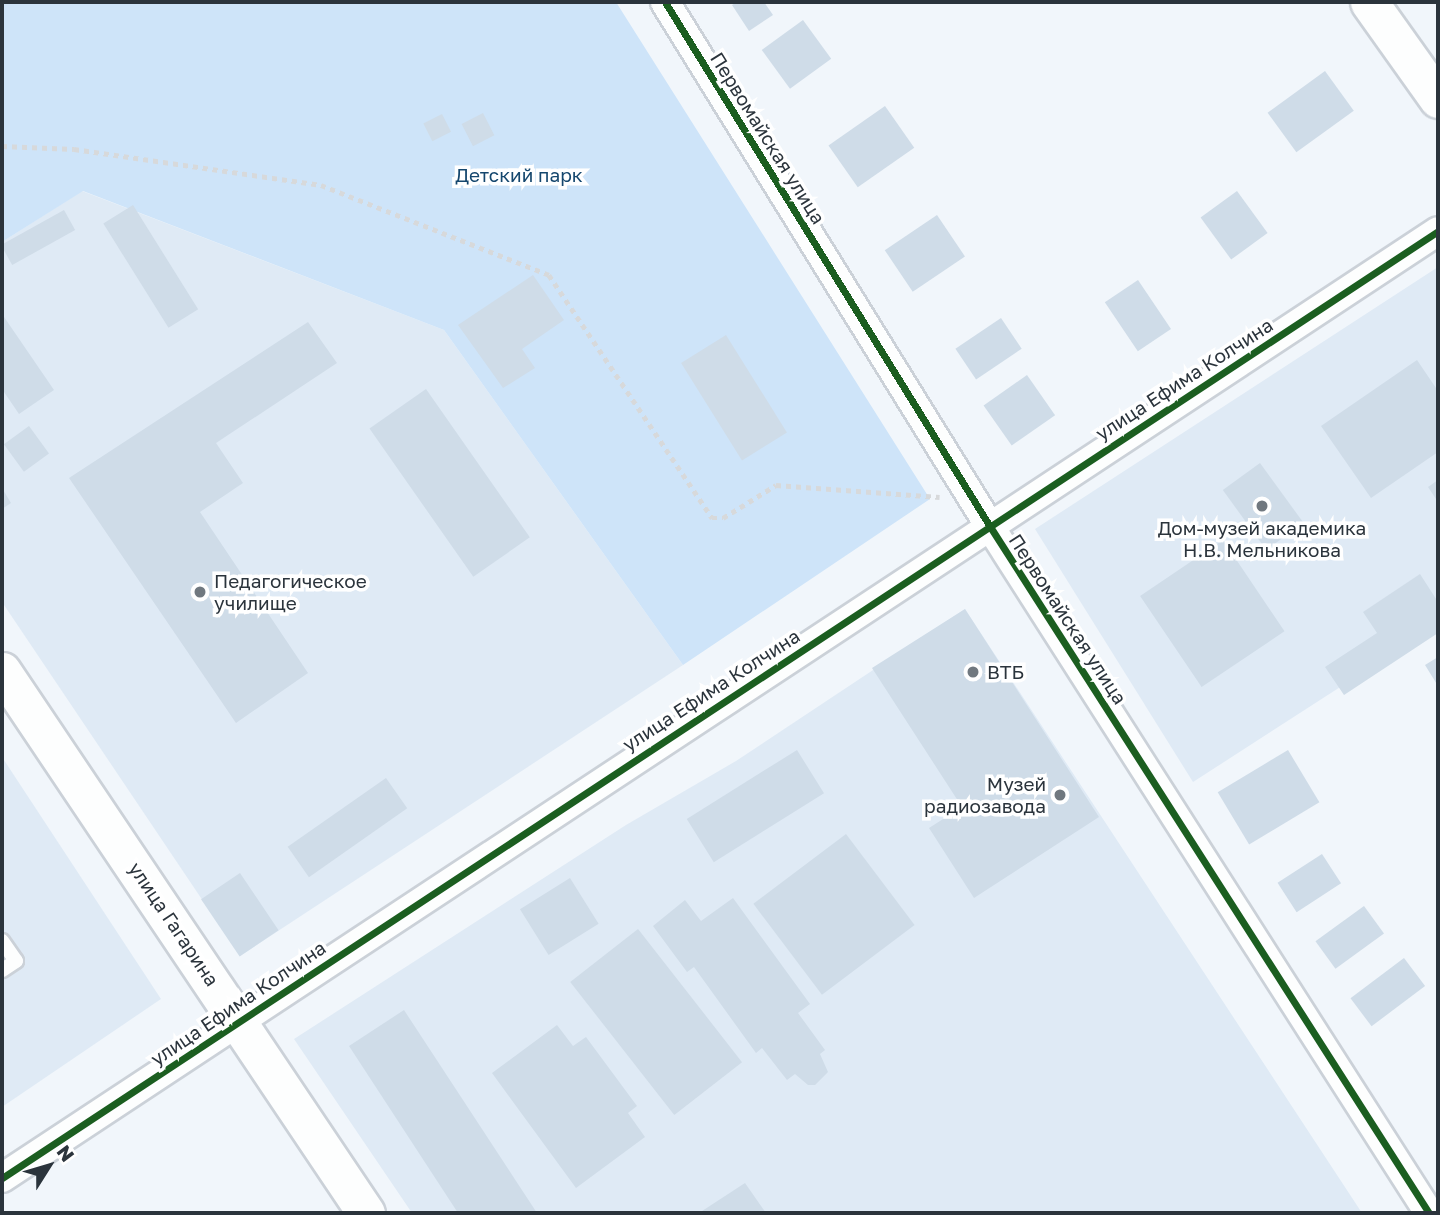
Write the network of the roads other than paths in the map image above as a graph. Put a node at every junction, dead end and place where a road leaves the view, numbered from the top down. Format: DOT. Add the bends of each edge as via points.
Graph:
graph roads {
  1 [pos="665,2"];
  2 [pos="1369,2"];
  3 [pos="1438,99"];
  4 [pos="1438,231"];
  5 [pos="989,525"];
  6 [pos="2,671"];
  7 [pos="2,941"];
  8 [pos="2,970"];
  9 [pos="240,1021"];
  10 [pos="2,1178"];
  11 [pos="366,1213"];
  12 [pos="1429,1213"];
  1 -- 5 [label="street, Первомайская улица"];
  2 -- 3 [label="street"];
  4 -- 5 [label="street, улица Ефима Колчина"];
  5 -- 9 [label="street, улица Ефима Колчина"];
  5 -- 12 [label="street, Первомайская улица"];
  6 -- 9 [label="street, улица Гагарина"];
  7 -- 8 [label="lane" via="16,961"];
  9 -- 10 [label="street, улица Ефима Колчина"];
  9 -- 11 [label="street, улица Гагарина"];
}
